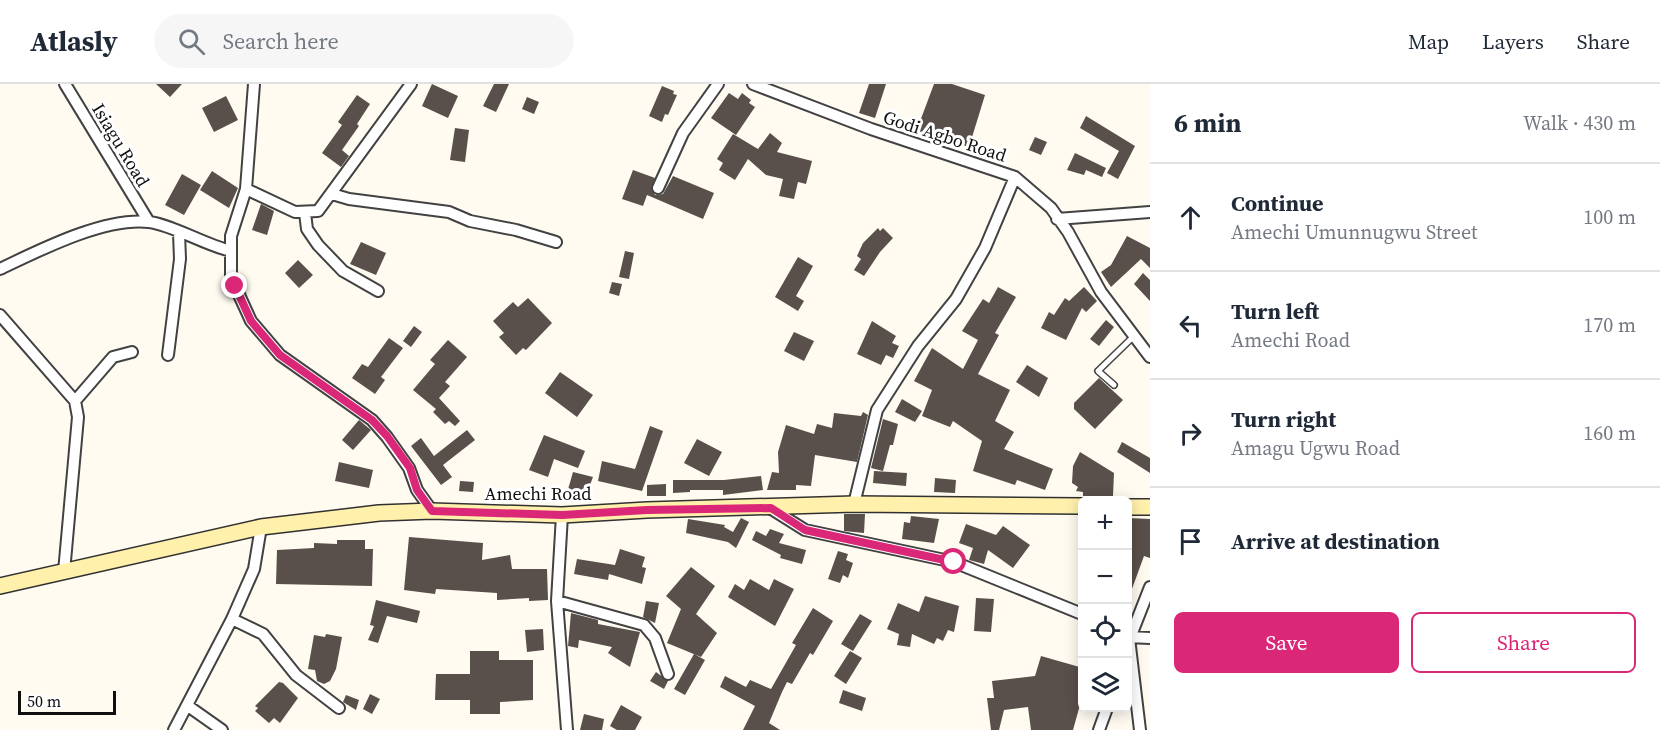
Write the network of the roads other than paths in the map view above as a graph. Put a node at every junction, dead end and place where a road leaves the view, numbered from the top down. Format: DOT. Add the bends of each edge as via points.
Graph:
graph roads {
  1 [pos="64,84"];
  2 [pos="254,84"];
  3 [pos="411,84"];
  4 [pos="718,84"];
  5 [pos="753,84"];
  6 [pos="1015,177"];
  7 [pos="658,188"];
  8 [pos="246,189"];
  9 [pos="332,194"];
  10 [pos="1150,212"];
  11 [pos="305,213"];
  12 [pos="1057,219"];
  13 [pos="149,222"];
  14 [pos="179,233"];
  15 [pos="556,242"];
  16 [pos="231,251"];
  17 [pos="0,269"];
  18 [pos="378,291"];
  19 [pos="0,315"];
  20 [pos="1134,336"];
  21 [pos="132,352"];
  22 [pos="168,355"];
  23 [pos="1150,357"];
  24 [pos="1114,385"];
  25 [pos="75,401"];
  26 [pos="854,504"];
  27 [pos="1078,506"];
  28 [pos="1132,507"];
  29 [pos="1150,507"];
  30 [pos="771,508"];
  31 [pos="432,511"];
  32 [pos="562,515"];
  33 [pos="261,527"];
  34 [pos="64,572"];
  35 [pos="0,586"];
  36 [pos="1150,588"];
  37 [pos="557,601"];
  38 [pos="1078,612"];
  39 [pos="232,619"];
  40 [pos="1132,630"];
  41 [pos="1150,638"];
  42 [pos="1132,639"];
  43 [pos="1131,658"];
  44 [pos="668,674"];
  45 [pos="188,706"];
  46 [pos="339,708"];
  47 [pos="1106,712"];
  48 [pos="174,730"];
  49 [pos="222,730"];
  50 [pos="567,730"];
  51 [pos="1099,730"];
  52 [pos="1140,730"];
  1 -- 13 [label="street, Isiagu Road"];
  2 -- 8 [label="street"];
  3 -- 9 [label="street"];
  4 -- 7 [label="street" via="683,133"];
  5 -- 6 [label="street, Godi Agbo Road"];
  6 -- 12 [label="street, Godi Agbo Road" via="1051,208"];
  6 -- 26 [label="street" via="985,248 956,299 918,346 877,410"];
  8 -- 11 [label="street"];
  8 -- 16 [label="street" via="231,236"];
  9 -- 11 [label="street" via="318,211"];
  9 -- 15 [label="street" via="349,200 449,212"];
  10 -- 12 [label="street"];
  11 -- 18 [label="street" via="307,229 343,272"];
  12 -- 20 [label="street, Godi Agbo Road" via="1101,292"];
  13 -- 14 [label="street"];
  13 -- 17 [label="street" via="95,229"];
  14 -- 16 [label="street"];
  14 -- 22 [label="street" via="180,259"];
  16 -- 31 [label="street" via="231,276 251,321 280,355 372,420 410,468 417,490"];
  19 -- 25 [label="street"];
  20 -- 23 [label="street, Godi Agbo Road"];
  20 -- 24 [label="lane" via="1098,371"];
  21 -- 25 [label="street" via="113,357"];
  25 -- 34 [label="street" via="78,417"];
  26 -- 27 [label="main road, Amechi Road"];
  26 -- 30 [label="main road, Amechi Road"];
  28 -- 29 [label="main road"];
  30 -- 32 [label="main road, Amechi Road"];
  30 -- 38 [label="street" via="805,530 954,562"];
  31 -- 32 [label="main road, Amechi Road"];
  31 -- 33 [label="main road, Amechi Road"];
  32 -- 37 [label="street"];
  33 -- 34 [label="main road, Amechi Road"];
  33 -- 39 [label="street" via="254,569"];
  34 -- 35 [label="main road, Amechi Road"];
  36 -- 40 [label="street"];
  37 -- 44 [label="street" via="644,625 655,638"];
  37 -- 50 [label="street"];
  39 -- 45 [label="street"];
  39 -- 46 [label="street" via="263,634 296,675"];
  41 -- 42 [label="street"];
  43 -- 52 [label="street"];
  45 -- 48 [label="street"];
  45 -- 49 [label="street"];
  47 -- 51 [label="street"];
}
